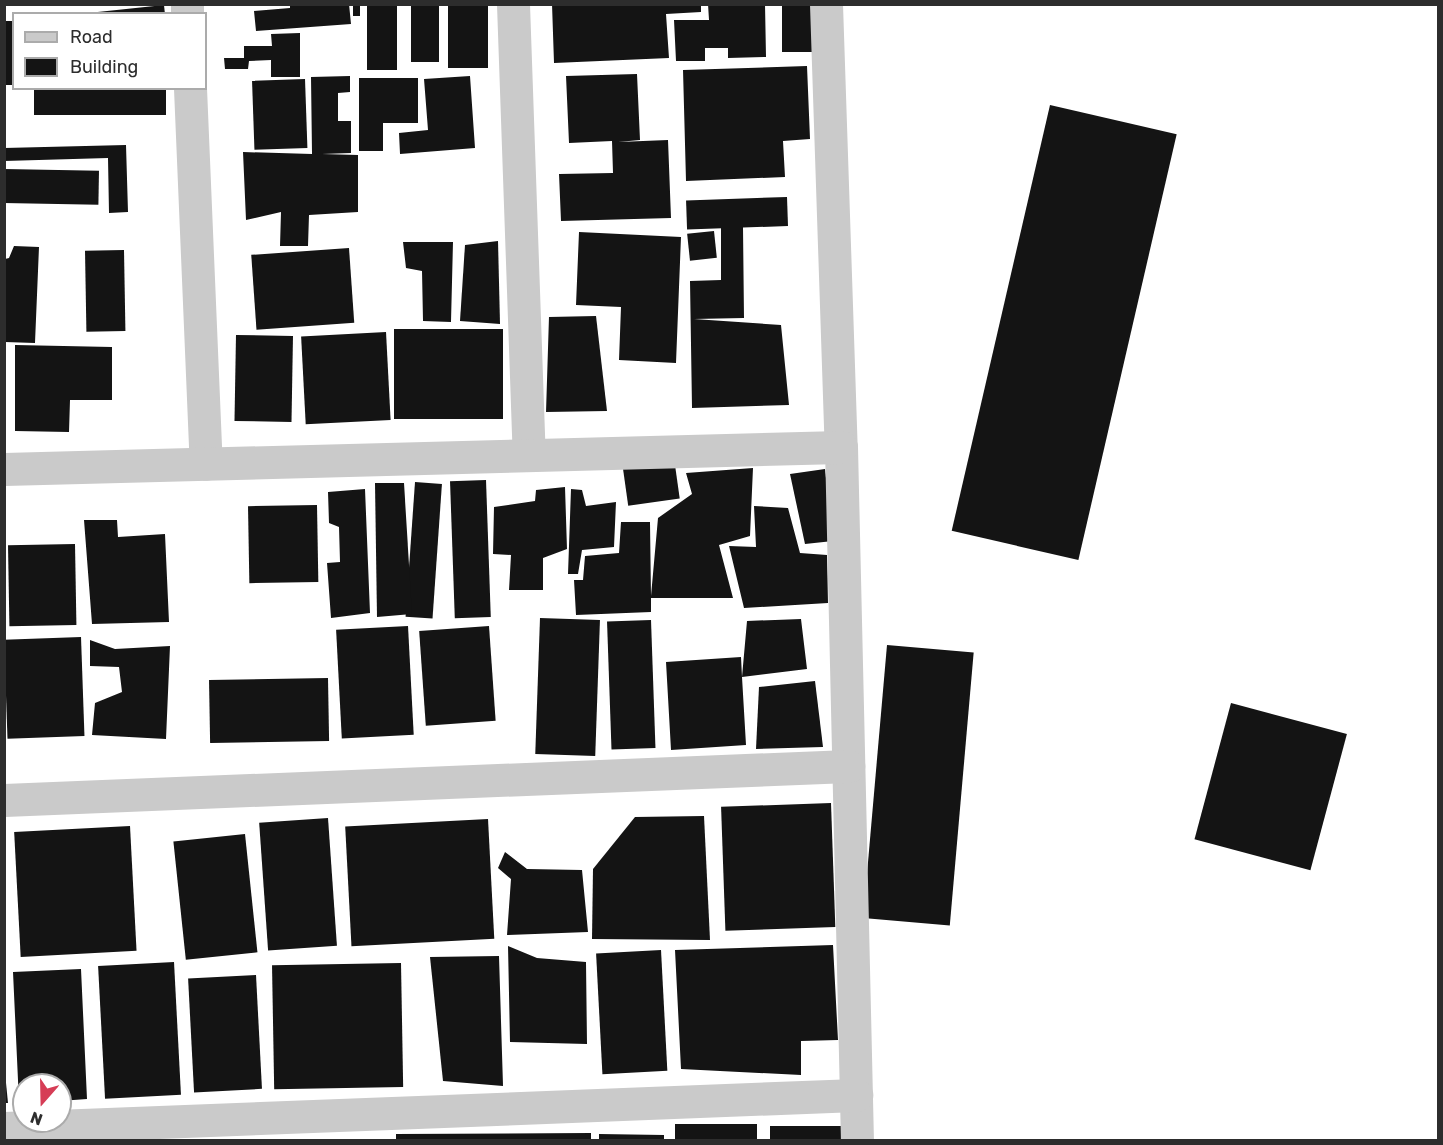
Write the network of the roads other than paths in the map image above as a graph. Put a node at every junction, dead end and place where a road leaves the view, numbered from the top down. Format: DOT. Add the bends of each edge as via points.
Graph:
graph roads {
  1 [pos="513,4"];
  2 [pos="826,4"];
  3 [pos="190,90"];
  4 [pos="841,447"];
  5 [pos="529,455"];
  6 [pos="206,464"];
  7 [pos="4,469"];
  8 [pos="848,766"];
  9 [pos="4,800"];
  10 [pos="856,1095"];
  11 [pos="4,1128"];
  12 [pos="857,1140"];
  1 -- 5 [label="street"];
  2 -- 4 [label="street"];
  3 -- 6 [label="street"];
  4 -- 5 [label="street"];
  4 -- 8 [label="street"];
  5 -- 6 [label="street"];
  6 -- 7 [label="street"];
  8 -- 9 [label="street"];
  8 -- 10 [label="street"];
  10 -- 11 [label="street"];
  10 -- 12 [label="street"];
}
